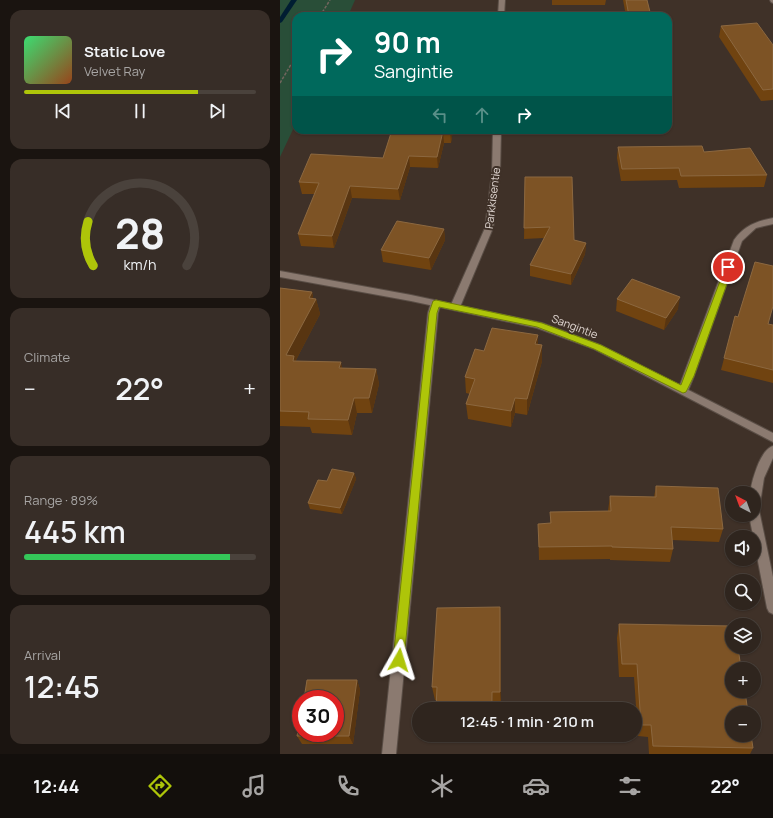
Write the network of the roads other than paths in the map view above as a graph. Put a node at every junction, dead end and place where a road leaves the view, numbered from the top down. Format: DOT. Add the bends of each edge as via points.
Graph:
graph roads {
  1 [pos="502,0"];
  2 [pos="501,12"];
  3 [pos="497,134"];
  4 [pos="773,222"];
  5 [pos="280,274"];
  6 [pos="436,303"];
  7 [pos="455,307"];
  8 [pos="683,390"];
  9 [pos="773,438"];
  10 [pos="773,450"];
  11 [pos="756,486"];
  12 [pos="756,522"];
  13 [pos="773,608"];
  14 [pos="389,754"];
  1 -- 2 [label="street"];
  3 -- 7 [label="street, Parkkisentie" via="496,173 489,228"];
  4 -- 8 [label="street" via="755,225 744,231 738,240"];
  5 -- 6 [label="street, Sangintie"];
  6 -- 7 [label="street, Sangintie"];
  6 -- 14 [label="street"];
  7 -- 8 [label="street, Sangintie" via="539,325 598,347"];
  8 -- 9 [label="street, Sangintie"];
  10 -- 11 [label="street" via="767,458"];
  12 -- 13 [label="street"];
}
